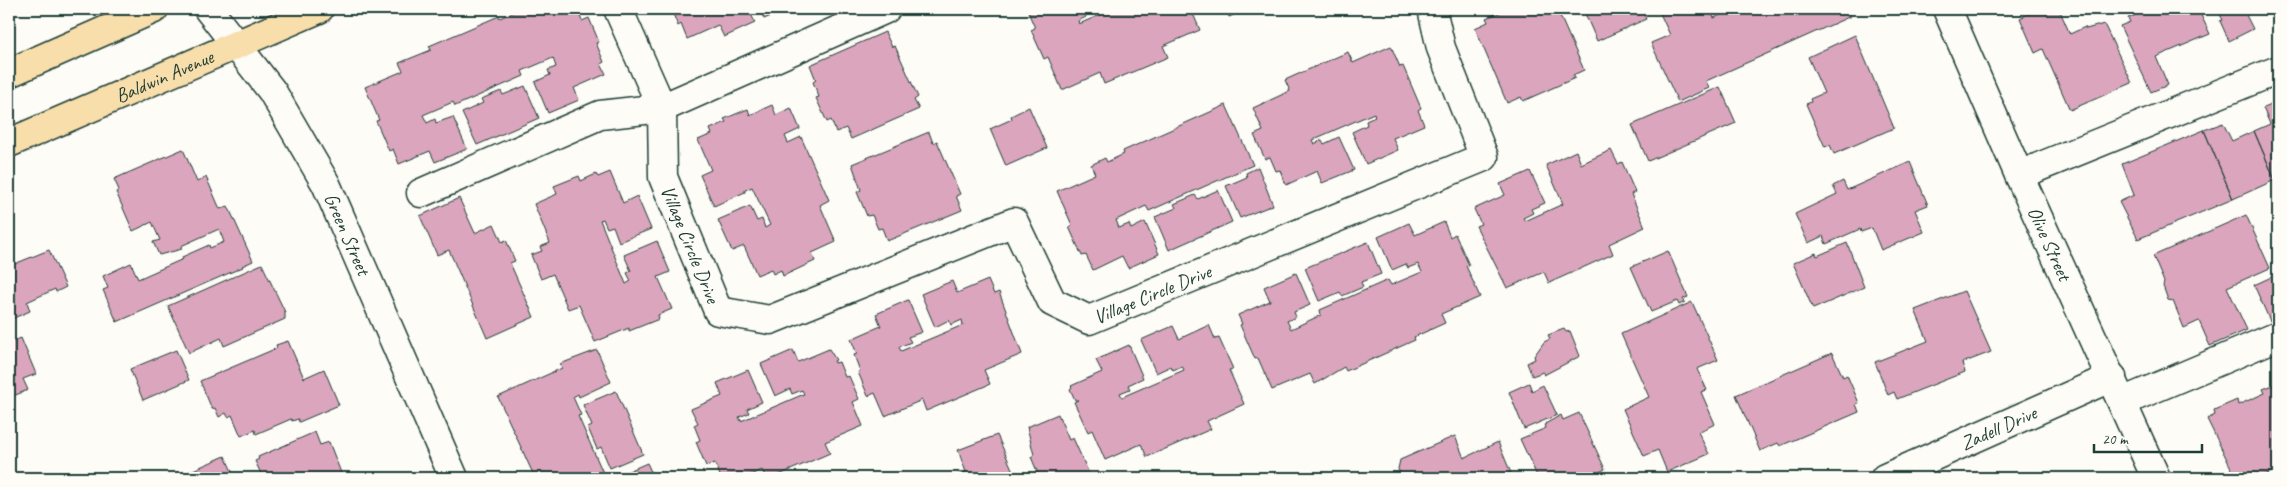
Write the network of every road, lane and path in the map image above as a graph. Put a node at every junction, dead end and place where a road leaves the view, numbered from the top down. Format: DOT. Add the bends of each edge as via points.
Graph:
graph roads {
  1 [pos="154,9"];
  2 [pos="208,9"];
  3 [pos="319,9"];
  4 [pos="618,9"];
  5 [pos="886,9"];
  6 [pos="1432,9"];
  7 [pos="1947,9"];
  8 [pos="235,45"];
  9 [pos="2278,70"];
  10 [pos="9,72"];
  11 [pos="662,108"];
  12 [pos="9,143"];
  13 [pos="2019,175"];
  14 [pos="421,194"];
  15 [pos="2278,336"];
  16 [pos="2112,377"];
  17 [pos="2122,402"];
  18 [pos="454,478"];
  19 [pos="1885,478"];
  20 [pos="2156,478"];
  1 -- 10 [label="main road"];
  2 -- 8 [label="street, Green Street"];
  3 -- 8 [label="main road, Baldwin Avenue"];
  4 -- 11 [label="street, Village Circle Drive"];
  5 -- 11 [label="street"];
  6 -- 11 [label="street, Village Circle Drive" via="1441,48 1484,157 1089,320 1052,302 1014,222 770,320 718,311 663,177"];
  7 -- 13 [label="street, Olive Street"];
  8 -- 12 [label="main road, Baldwin Avenue"];
  8 -- 18 [label="street, Green Street" via="272,91 326,184"];
  9 -- 13 [label="street"];
  11 -- 14 [label="street" via="600,115"];
  13 -- 16 [label="street, Olive Street"];
  15 -- 17 [label="street"];
  16 -- 17 [label="street, Olive Street"];
  16 -- 19 [label="street, Zadell Drive"];
  17 -- 20 [label="street, Olive Street"];
}
